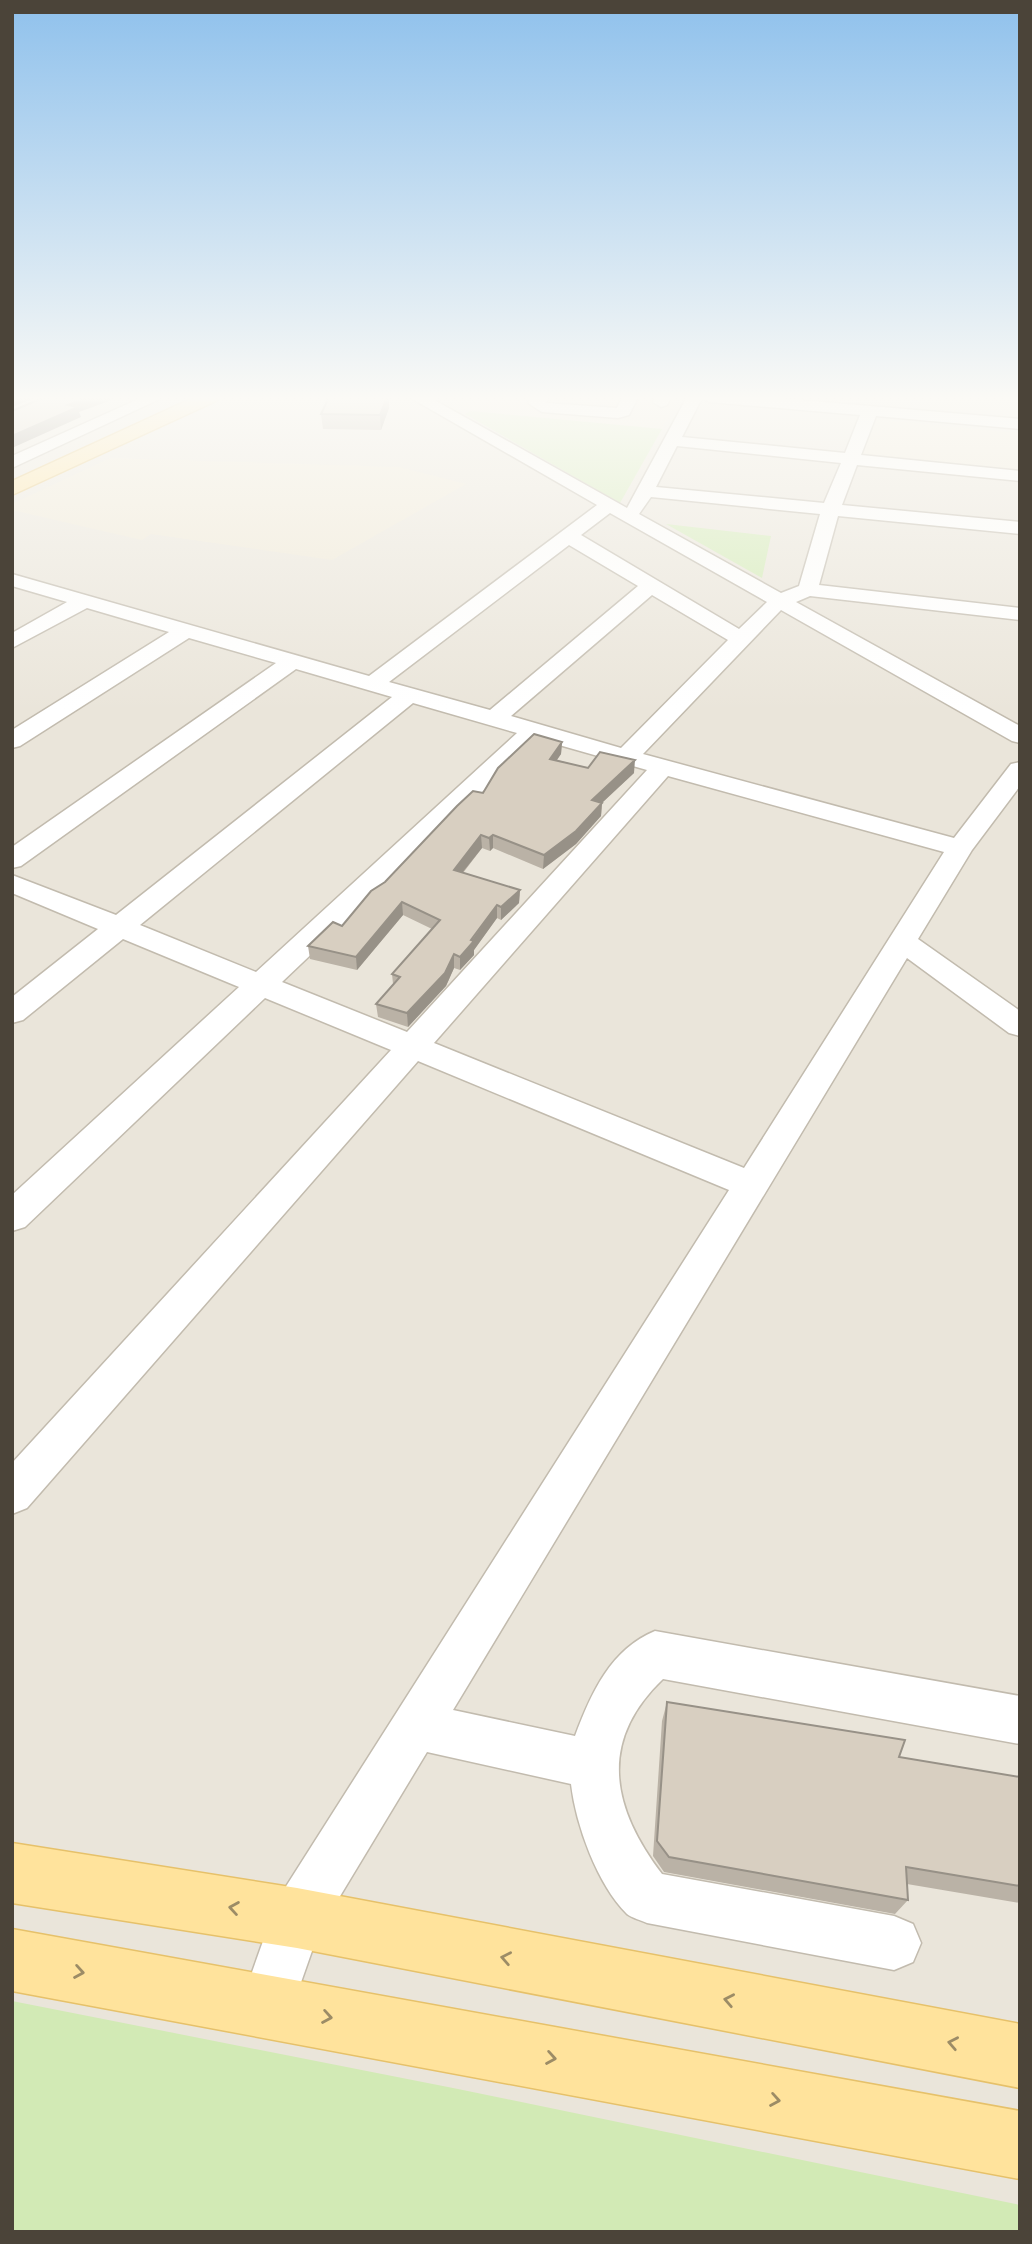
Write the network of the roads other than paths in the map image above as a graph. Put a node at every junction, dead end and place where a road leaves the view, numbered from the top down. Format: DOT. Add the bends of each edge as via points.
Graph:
graph roads {
  1 [pos="603,502"];
  2 [pos="639,502"];
  3 [pos="756,502"];
  4 [pos="834,502"];
  5 [pos="609,505"];
  6 [pos="831,509"];
  7 [pos="631,518"];
  8 [pos="1020,528"];
  9 [pos="568,536"];
  10 [pos="12,580"];
  11 [pos="650,585"];
  12 [pos="808,590"];
  13 [pos="85,601"];
  14 [pos="779,601"];
  15 [pos="1020,614"];
  16 [pos="186,630"];
  17 [pos="741,639"];
  18 [pos="12,642"];
  19 [pos="293,661"];
  20 [pos="372,684"];
  21 [pos="408,695"];
  22 [pos="494,719"];
  23 [pos="533,731"];
  24 [pos="1020,736"];
  25 [pos="12,741"];
  26 [pos="626,758"];
  27 [pos="663,767"];
  28 [pos="1020,769"];
  29 [pos="960,848"];
  30 [pos="12,860"];
  31 [pos="12,883"];
  32 [pos="120,927"];
  33 [pos="902,941"];
  34 [pos="261,985"];
  35 [pos="12,1013"];
  36 [pos="1018,1022"];
  37 [pos="414,1047"];
  38 [pos="751,1185"];
  39 [pos="12,1217"];
  40 [pos="18,1477"];
  41 [pos="1020,1720"];
  42 [pos="416,1726"];
  43 [pos="594,1764"];
  44 [pos="12,1872"];
  45 [pos="297,1918"];
  46 [pos="894,1943"];
  47 [pos="12,1960"];
  48 [pos="267,2006"];
  49 [pos="1020,2056"];
  50 [pos="1020,2145"];
  1 -- 5 [label="street"];
  2 -- 7 [label="street"];
  3 -- 6 [label="street"];
  4 -- 6 [label="street"];
  5 -- 7 [label="street"];
  5 -- 9 [label="street"];
  6 -- 8 [label="street"];
  6 -- 12 [label="street"];
  7 -- 14 [label="street"];
  9 -- 11 [label="street"];
  9 -- 20 [label="street"];
  10 -- 13 [label="street"];
  11 -- 17 [label="street"];
  11 -- 22 [label="street"];
  12 -- 14 [label="street"];
  12 -- 15 [label="street"];
  13 -- 16 [label="street"];
  13 -- 18 [label="street"];
  14 -- 17 [label="street"];
  14 -- 24 [label="street"];
  16 -- 19 [label="street"];
  16 -- 25 [label="street"];
  17 -- 26 [label="street"];
  19 -- 20 [label="street"];
  19 -- 30 [label="street"];
  20 -- 21 [label="street"];
  21 -- 22 [label="street"];
  21 -- 32 [label="street"];
  22 -- 23 [label="street"];
  23 -- 26 [label="street"];
  23 -- 34 [label="street"];
  26 -- 27 [label="street"];
  27 -- 29 [label="street"];
  27 -- 37 [label="street"];
  28 -- 29 [label="street"];
  29 -- 33 [label="street"];
  31 -- 32 [label="street"];
  32 -- 34 [label="street"];
  32 -- 35 [label="street"];
  33 -- 36 [label="street"];
  33 -- 38 [label="street"];
  34 -- 37 [label="street"];
  34 -- 39 [label="street"];
  37 -- 38 [label="street"];
  37 -- 40 [label="street"];
  38 -- 42 [label="street"];
  41 -- 43 [label="street" via="655,1654 620,1688 607,1711"];
  42 -- 43 [label="street"];
  42 -- 45 [label="street"];
  43 -- 46 [label="street" via="601,1820 612,1848 647,1897"];
  45 -- 44 [label="main road, one-way"];
  45 -- 48 [label="street"];
  49 -- 45 [label="main road, one-way"];
  47 -- 48 [label="main road, one-way"];
  48 -- 50 [label="main road, one-way"];
}
